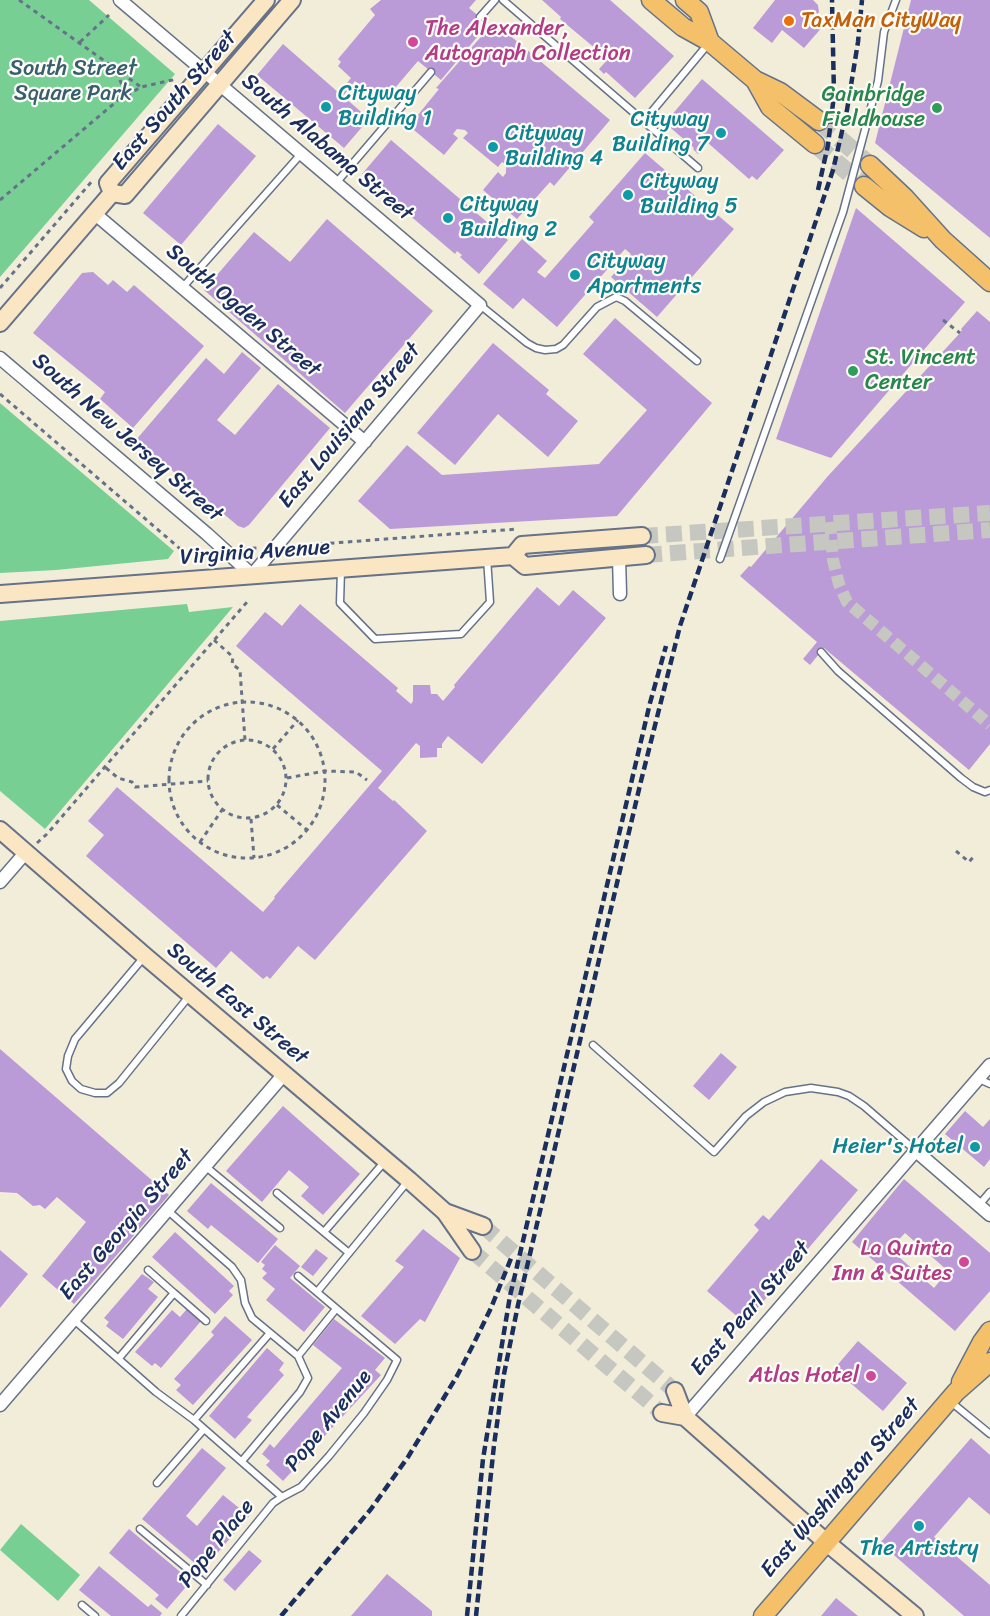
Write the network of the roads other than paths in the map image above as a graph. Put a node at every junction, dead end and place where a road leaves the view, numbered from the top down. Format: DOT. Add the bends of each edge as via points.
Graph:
graph roads {
  1 [pos="120,0"];
  2 [pos="266,0"];
  3 [pos="292,0"];
  4 [pos="495,0"];
  5 [pos="503,0"];
  6 [pos="651,0"];
  7 [pos="685,0"];
  8 [pos="896,0"];
  9 [pos="480,17"];
  10 [pos="710,42"];
  11 [pos="204,71"];
  12 [pos="431,72"];
  13 [pos="755,80"];
  14 [pos="219,84"];
  15 [pos="644,121"];
  16 [pos="819,121"];
  17 [pos="815,144"];
  18 [pos="301,154"];
  19 [pos="870,165"];
  20 [pos="698,168"];
  21 [pos="336,183"];
  22 [pos="864,186"];
  23 [pos="111,193"];
  24 [pos="94,213"];
  25 [pos="943,240"];
  26 [pos="990,282"];
  27 [pos="183,287"];
  28 [pos="480,305"];
  29 [pos="0,323"];
  30 [pos="0,358"];
  31 [pos="697,361"];
  32 [pos="365,442"];
  33 [pos="642,536"];
  34 [pos="646,555"];
  35 [pos="513,556"];
  36 [pos="619,557"];
  37 [pos="487,558"];
  38 [pos="720,559"];
  39 [pos="342,569"];
  40 [pos="252,576"];
  41 [pos="0,594"];
  42 [pos="620,594"];
  43 [pos="821,652"];
  44 [pos="990,790"];
  45 [pos="0,830"];
  46 [pos="26,852"];
  47 [pos="0,882"];
  48 [pos="145,956"];
  49 [pos="191,995"];
  50 [pos="593,1045"];
  51 [pos="990,1065"];
  52 [pos="285,1073"];
  53 [pos="984,1081"];
  54 [pos="916,1150"];
  55 [pos="386,1160"];
  56 [pos="205,1166"];
  57 [pos="409,1180"];
  58 [pos="990,1192"];
  59 [pos="277,1193"];
  60 [pos="979,1205"];
  61 [pos="167,1210"];
  62 [pos="445,1212"];
  63 [pos="990,1215"];
  64 [pos="483,1226"];
  65 [pos="280,1228"];
  66 [pos="324,1232"];
  67 [pos="472,1251"];
  68 [pos="349,1253"];
  69 [pos="148,1270"];
  70 [pos="298,1276"];
  71 [pos="317,1292"];
  72 [pos="174,1293"];
  73 [pos="336,1309"];
  74 [pos="74,1319"];
  75 [pos="206,1321"];
  76 [pos="990,1331"];
  77 [pos="270,1333"];
  78 [pos="298,1356"];
  79 [pos="119,1358"];
  80 [pos="990,1362"];
  81 [pos="675,1391"];
  82 [pos="953,1396"];
  83 [pos="0,1405"];
  84 [pos="662,1413"];
  85 [pos="685,1417"];
  86 [pos="194,1420"];
  87 [pos="204,1428"];
  88 [pos="990,1434"];
  89 [pos="242,1461"];
  90 [pos="157,1483"];
  91 [pos="282,1497"];
  92 [pos="140,1529"];
  93 [pos="826,1542"];
  94 [pos="207,1585"];
  95 [pos="82,1605"];
  96 [pos="95,1616"];
  97 [pos="181,1616"];
  98 [pos="763,1616"];
  99 [pos="915,1616"];
  1 -- 11 [label="street, South Alabama Street"];
  2 -- 11 [label="main road, East South Street"];
  3 -- 14 [label="main road, East South Street"];
  4 -- 9 [label="lane"];
  5 -- 15 [label="lane"];
  6 -- 10 [label="main road" via="683,27"];
  7 -- 10 [label="main road" via="699,12"];
  8 -- 38 [label="lane" via="884,32 878,81 843,212"];
  10 -- 13 [label="main road"];
  10 -- 15 [label="lane"];
  11 -- 14 [label="street, South Alabama Street"];
  11 -- 23 [label="main road, East South Street" via="108,183"];
  12 -- 21 [label="lane"];
  13 -- 16 [label="main road" via="780,92"];
  13 -- 17 [label="main road" via="770,107"];
  14 -- 18 [label="street, South Alabama Street"];
  14 -- 23 [label="main road, East South Street" via="124,195"];
  15 -- 20 [label="lane"];
  18 -- 21 [label="street, South Alabama Street"];
  18 -- 27 [label="lane"];
  19 -- 25 [label="main road"];
  21 -- 28 [label="street, South Alabama Street"];
  22 -- 25 [label="main road"];
  23 -- 24 [label="main road, East South Street"];
  24 -- 27 [label="street, South Ogden Street"];
  24 -- 29 [label="main road, East South Street"];
  25 -- 26 [label="main road"];
  27 -- 32 [label="street, South Ogden Street"];
  28 -- 31 [label="lane" via="526,343 545,350 564,345 597,307 616,297"];
  28 -- 32 [label="street, East Louisiana Street"];
  30 -- 40 [label="street, South New Jersey Street"];
  32 -- 40 [label="street, East Louisiana Street"];
  33 -- 35 [label="main road, Virginia Avenue" via="522,545"];
  34 -- 36 [label="main road, Virginia Avenue"];
  35 -- 36 [label="main road, Virginia Avenue" via="525,566"];
  35 -- 37 [label="main road, Virginia Avenue"];
  36 -- 42 [label="street"];
  37 -- 39 [label="main road, Virginia Avenue"];
  37 -- 39 [label="lane" via="490,602 461,634 375,639 340,603"];
  39 -- 40 [label="main road, Virginia Avenue"];
  40 -- 41 [label="main road, Virginia Avenue"];
  43 -- 44 [label="lane" via="961,778 985,792"];
  45 -- 46 [label="main road, South East Street"];
  46 -- 47 [label="street"];
  46 -- 48 [label="main road, South East Street"];
  48 -- 49 [label="main road, South East Street"];
  48 -- 49 [label="lane" via="75,1039 66,1069 81,1089 107,1092 119,1083"];
  49 -- 52 [label="main road, South East Street"];
  50 -- 54 [label="lane" via="714,1152 764,1102 785,1092 811,1088 849,1096"];
  51 -- 53 [label="street, East Pearl Street"];
  52 -- 55 [label="main road, South East Street"];
  52 -- 56 [label="street, East Georgia Street"];
  53 -- 54 [label="street, East Pearl Street"];
  54 -- 60 [label="street"];
  54 -- 85 [label="street, East Pearl Street"];
  55 -- 57 [label="main road, South East Street"];
  55 -- 66 [label="lane"];
  56 -- 61 [label="street, East Georgia Street"];
  56 -- 65 [label="lane"];
  57 -- 62 [label="main road, South East Street"];
  57 -- 68 [label="lane"];
  58 -- 60 [label="lane"];
  59 -- 66 [label="lane"];
  60 -- 63 [label="street"];
  61 -- 74 [label="street, East Georgia Street"];
  61 -- 77 [label="lane" via="232,1267 242,1280 252,1318"];
  62 -- 64 [label="main road, South East Street"];
  62 -- 67 [label="main road, South East Street"];
  66 -- 68 [label="lane"];
  68 -- 71 [label="lane"];
  69 -- 72 [label="lane"];
  70 -- 71 [label="lane, Pope Avenue"];
  71 -- 73 [label="lane, Pope Avenue"];
  72 -- 75 [label="lane"];
  72 -- 79 [label="lane"];
  73 -- 78 [label="lane"];
  73 -- 91 [label="lane, Pope Avenue" via="397,1360 364,1413 329,1456 301,1487"];
  74 -- 79 [label="lane, Pope Avenue"];
  74 -- 83 [label="street, East Georgia Street"];
  76 -- 82 [label="main road, East Washington Street"];
  77 -- 78 [label="lane"];
  77 -- 86 [label="lane"];
  78 -- 89 [label="lane" via="308,1378"];
  79 -- 86 [label="lane, Pope Avenue"];
  80 -- 82 [label="main road, East Washington Street"];
  81 -- 85 [label="main road"];
  82 -- 88 [label="lane"];
  82 -- 93 [label="main road, East Washington Street"];
  84 -- 85 [label="main road"];
  85 -- 93 [label="main road"];
  86 -- 87 [label="lane, Pope Avenue"];
  87 -- 89 [label="lane, Pope Avenue"];
  87 -- 90 [label="lane"];
  89 -- 91 [label="lane, Pope Avenue"];
  91 -- 94 [label="lane, Pope Place"];
  92 -- 94 [label="lane"];
  93 -- 98 [label="main road, East Washington Street"];
  93 -- 99 [label="main road"];
  94 -- 97 [label="lane, Pope Place"];
  95 -- 96 [label="lane"];
}
